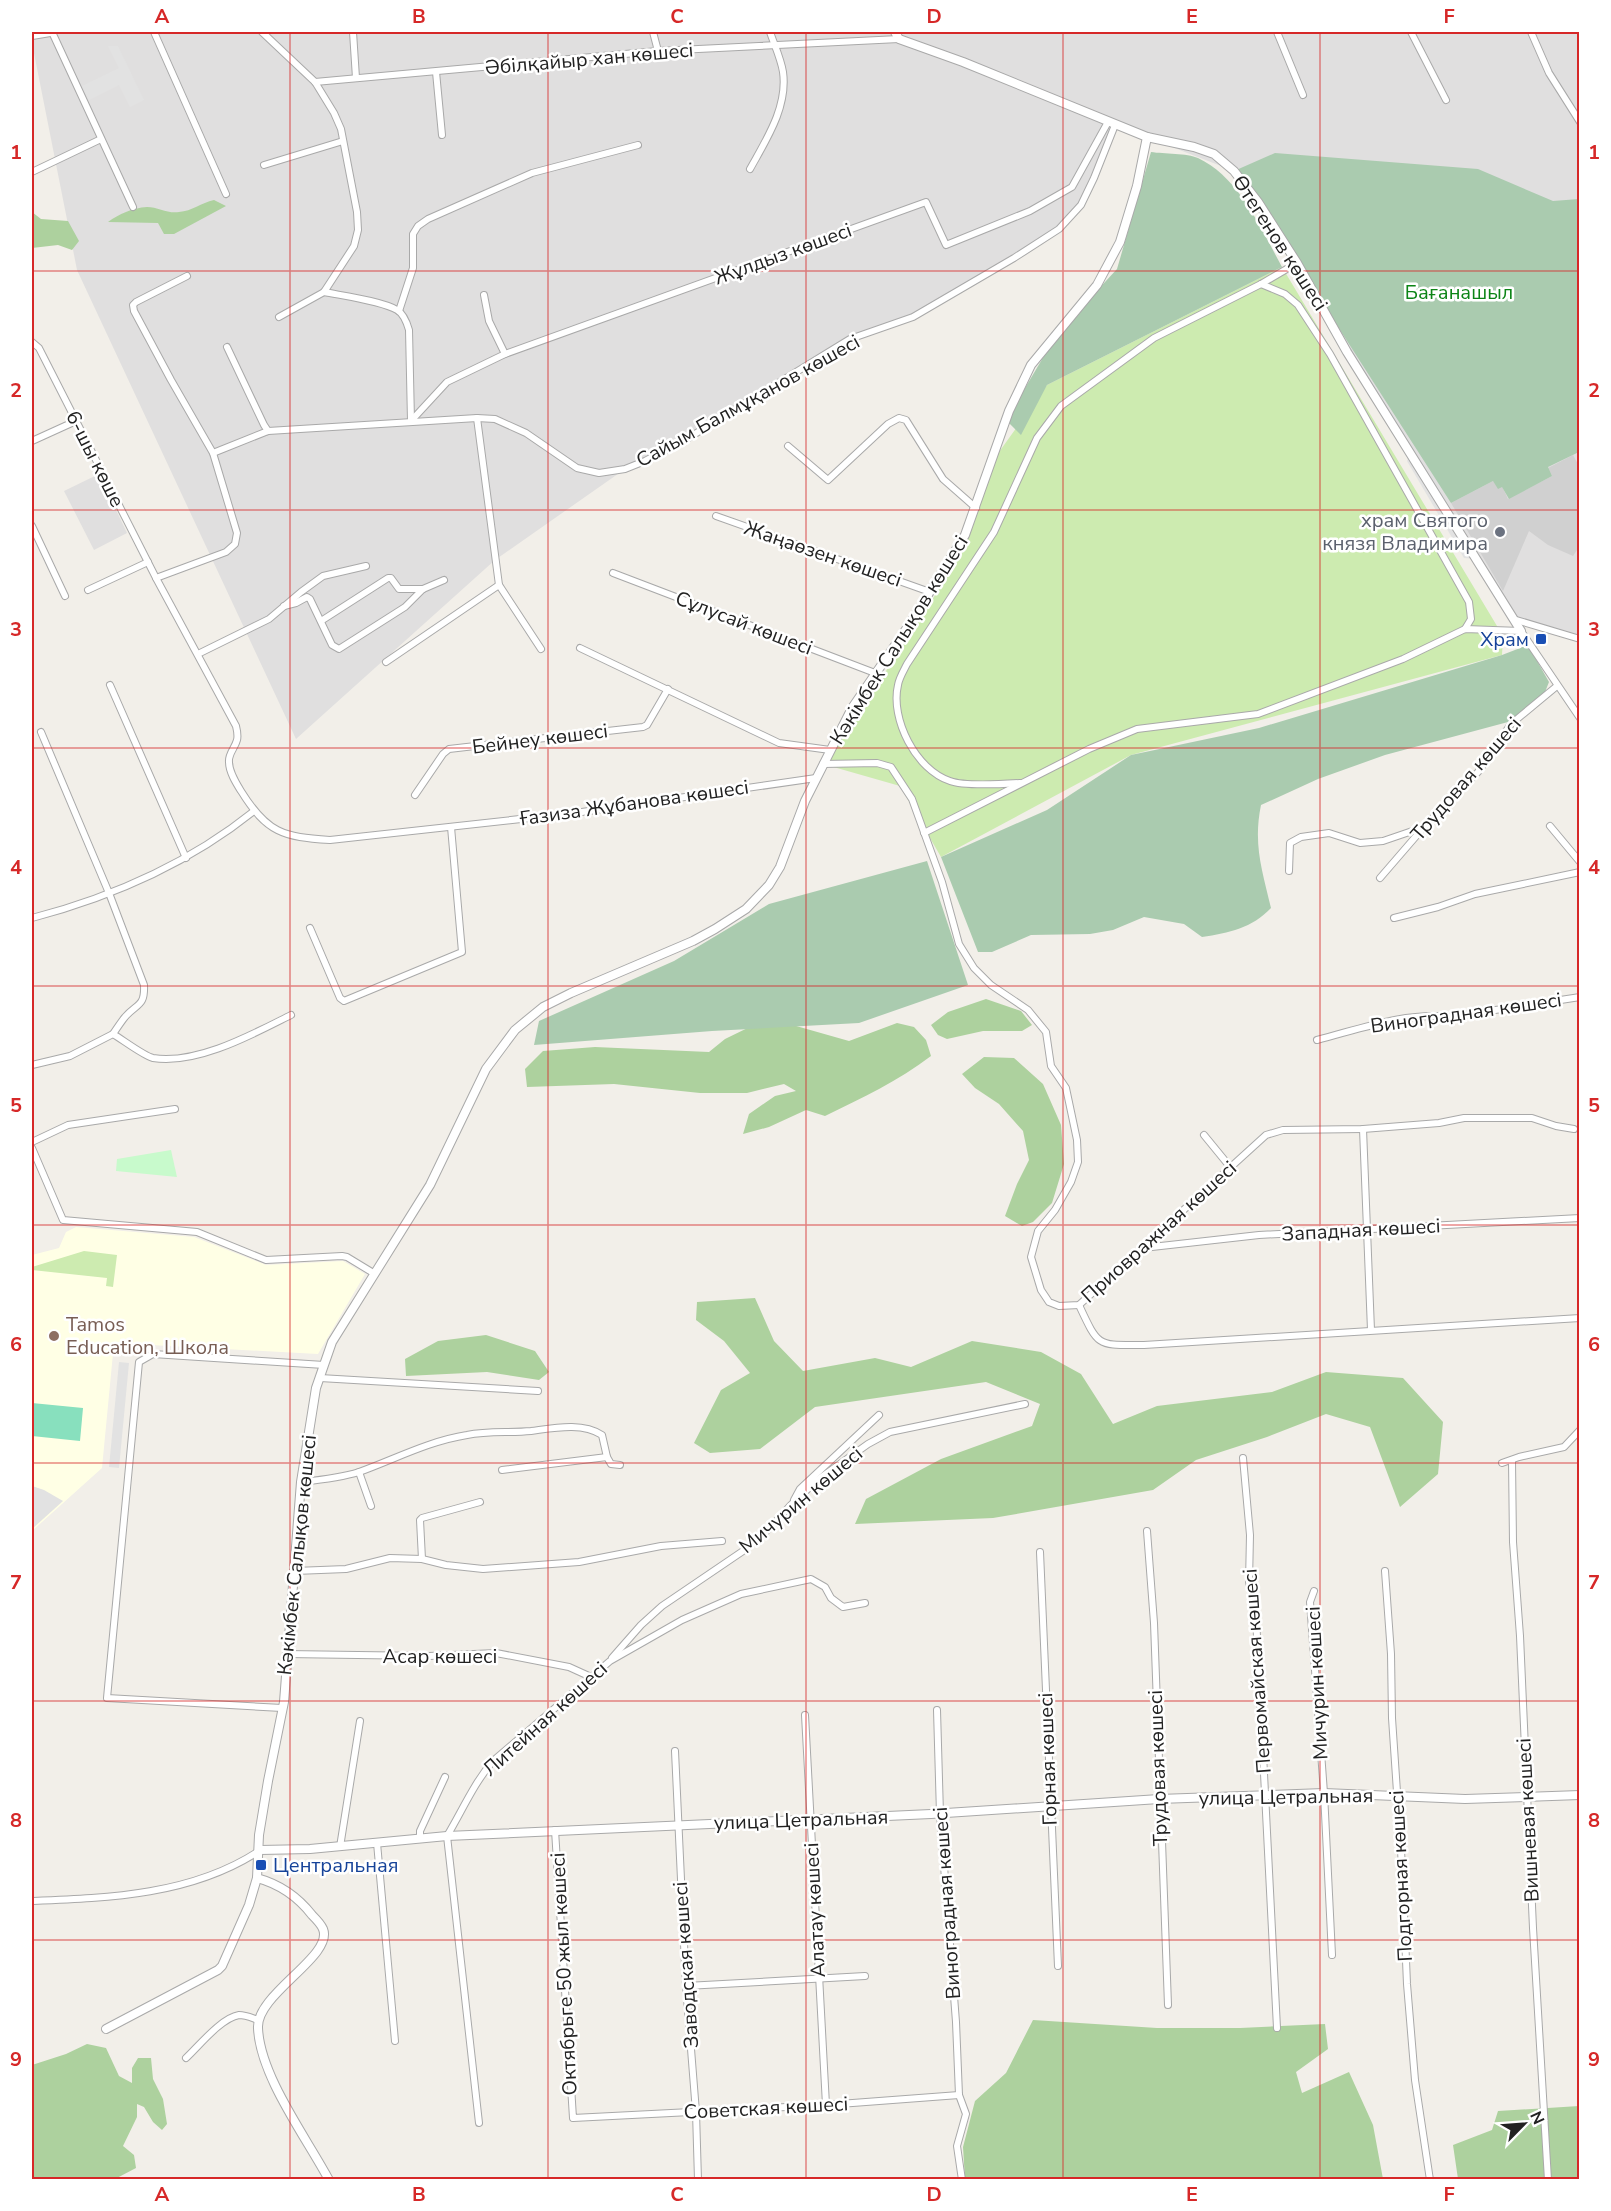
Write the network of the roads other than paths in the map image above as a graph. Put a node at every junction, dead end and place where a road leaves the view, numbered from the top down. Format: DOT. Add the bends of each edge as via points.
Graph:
graph roads {
  1 [pos="51,32"];
  2 [pos="154,32"];
  3 [pos="262,32"];
  4 [pos="353,32"];
  5 [pos="653,32"];
  6 [pos="770,32"];
  7 [pos="1277,32"];
  8 [pos="1411,32"];
  9 [pos="1531,32"];
  10 [pos="32,35"];
  11 [pos="897,35"];
  12 [pos="774,45"];
  13 [pos="658,51"];
  14 [pos="436,72"];
  15 [pos="356,78"];
  16 [pos="315,82"];
  17 [pos="1303,95"];
  18 [pos="1446,100"];
  19 [pos="1580,122"];
  20 [pos="1112,123"];
  21 [pos="442,135"];
  22 [pos="1147,137"];
  23 [pos="101,139"];
  24 [pos="343,141"];
  25 [pos="638,145"];
  26 [pos="264,165"];
  27 [pos="750,169"];
  28 [pos="32,172"];
  29 [pos="226,194"];
  30 [pos="133,207"];
  31 [pos="1297,263"];
  32 [pos="187,276"];
  33 [pos="1261,284"];
  34 [pos="324,292"];
  35 [pos="484,295"];
  36 [pos="399,311"];
  37 [pos="279,317"];
  38 [pos="32,342"];
  39 [pos="227,347"];
  40 [pos="505,354"];
  41 [pos="477,418"];
  42 [pos="76,421"];
  43 [pos="411,421"];
  44 [pos="268,431"];
  45 [pos="32,441"];
  46 [pos="788,446"];
  47 [pos="213,453"];
  48 [pos="976,507"];
  49 [pos="716,516"];
  50 [pos="32,526"];
  51 [pos="148,562"];
  52 [pos="366,566"];
  53 [pos="613,573"];
  54 [pos="156,578"];
  55 [pos="444,579"];
  56 [pos="499,585"];
  57 [pos="423,589"];
  58 [pos="88,590"];
  59 [pos="930,592"];
  60 [pos="65,596"];
  61 [pos="284,606"];
  62 [pos="1512,618"];
  63 [pos="321,621"];
  64 [pos="1466,629"];
  65 [pos="1521,631"];
  66 [pos="1580,639"];
  67 [pos="580,648"];
  68 [pos="541,649"];
  69 [pos="198,654"];
  70 [pos="386,662"];
  71 [pos="874,673"];
  72 [pos="110,685"];
  73 [pos="1557,686"];
  74 [pos="668,689"];
  75 [pos="1580,718"];
  76 [pos="41,732"];
  77 [pos="830,750"];
  78 [pos="823,764"];
  79 [pos="816,778"];
  80 [pos="1020,783"];
  81 [pos="415,795"];
  82 [pos="254,811"];
  83 [pos="451,826"];
  84 [pos="1424,826"];
  85 [pos="1550,826"];
  86 [pos="924,833"];
  87 [pos="186,858"];
  88 [pos="1580,862"];
  89 [pos="1289,871"];
  90 [pos="1580,872"];
  91 [pos="1380,878"];
  92 [pos="109,893"];
  93 [pos="32,918"];
  94 [pos="1394,918"];
  95 [pos="310,928"];
  96 [pos="1580,997"];
  97 [pos="291,1016"];
  98 [pos="113,1034"];
  99 [pos="1317,1040"];
  100 [pos="32,1065"];
  101 [pos="175,1109"];
  102 [pos="1363,1129"];
  103 [pos="1574,1129"];
  104 [pos="1204,1135"];
  105 [pos="32,1142"];
  106 [pos="32,1148"];
  107 [pos="1231,1168"];
  108 [pos="1580,1218"];
  109 [pos="1366,1230"];
  110 [pos="1143,1248"];
  111 [pos="375,1274"];
  112 [pos="1079,1305"];
  113 [pos="1580,1318"];
  114 [pos="1371,1330"];
  115 [pos="324,1365"];
  116 [pos="320,1378"];
  117 [pos="538,1391"];
  118 [pos="1025,1404"];
  119 [pos="879,1415"];
  120 [pos="1580,1430"];
  121 [pos="607,1457"];
  122 [pos="1243,1458"];
  123 [pos="1512,1460"];
  124 [pos="1502,1463"];
  125 [pos="620,1465"];
  126 [pos="502,1470"];
  127 [pos="359,1472"];
  128 [pos="301,1482"];
  129 [pos="480,1502"];
  130 [pos="371,1506"];
  131 [pos="790,1506"];
  132 [pos="1148,1531"];
  133 [pos="722,1541"];
  134 [pos="1040,1552"];
  135 [pos="422,1560"];
  136 [pos="295,1571"];
  137 [pos="1385,1571"];
  138 [pos="1314,1591"];
  139 [pos="865,1603"];
  140 [pos="286,1654"];
  141 [pos="610,1661"];
  142 [pos="591,1677"];
  143 [pos="282,1708"];
  144 [pos="937,1710"];
  145 [pos="805,1715"];
  146 [pos="360,1721"];
  147 [pos="675,1750"];
  148 [pos="445,1777"];
  149 [pos="1324,1793"];
  150 [pos="1265,1795"];
  151 [pos="1580,1795"];
  152 [pos="1397,1796"];
  153 [pos="1527,1798"];
  154 [pos="1159,1799"];
  155 [pos="1049,1806"];
  156 [pos="940,1814"];
  157 [pos="810,1820"];
  158 [pos="678,1825"];
  159 [pos="555,1830"];
  160 [pos="447,1836"];
  161 [pos="420,1839"];
  162 [pos="377,1843"];
  163 [pos="340,1847"];
  164 [pos="260,1850"];
  165 [pos="257,1878"];
  166 [pos="32,1901"];
  167 [pos="1332,1955"];
  168 [pos="1058,1966"];
  169 [pos="865,1976"];
  170 [pos="819,1978"];
  171 [pos="686,1986"];
  172 [pos="1168,2005"];
  173 [pos="258,2020"];
  174 [pos="1277,2028"];
  175 [pos="106,2029"];
  176 [pos="395,2041"];
  177 [pos="186,2058"];
  178 [pos="958,2095"];
  179 [pos="826,2105"];
  180 [pos="696,2112"];
  181 [pos="573,2118"];
  182 [pos="479,2123"];
  183 [pos="329,2180"];
  184 [pos="698,2180"];
  185 [pos="962,2180"];
  186 [pos="1430,2180"];
  187 [pos="1548,2180"];
  1 -- 10 [label="street"];
  1 -- 23 [label="street"];
  2 -- 29 [label="street"];
  3 -- 16 [label="street"];
  4 -- 15 [label="street"];
  5 -- 13 [label="street"];
  6 -- 12 [label="street"];
  7 -- 17 [label="street"];
  8 -- 18 [label="street"];
  9 -- 19 [label="street" via="1549,73"];
  11 -- 12 [label="street, Әбілқайыр хан көшесі"];
  11 -- 20 [label="street, Өтегенов көшесі"];
  12 -- 13 [label="street, Әбілқайыр хан көшесі"];
  12 -- 27 [label="street" via="783,72 779,114"];
  13 -- 14 [label="street, Әбілқайыр хан көшесі"];
  14 -- 15 [label="street, Әбілқайыр хан көшесі"];
  14 -- 21 [label="street"];
  15 -- 16 [label="street, Әбілқайыр хан көшесі"];
  16 -- 24 [label="street" via="334,113"];
  20 -- 22 [label="street, Өтегенов көшесі"];
  20 -- 40 [label="street, Жұлдыз көшесі" via="1072,187 1030,211 946,245 926,202"];
  20 -- 41 [label="street, Сайым Балмұқанов көшесі" via="1081,205 1059,228 913,317 850,339 645,461 599,473 577,468 526,433 495,419"];
  22 -- 31 [label="street, Өтегенов көшесі" via="1214,154 1234,171 1258,202"];
  22 -- 48 [label="street, Кәкімбек Салықов көшесі" via="1120,242 1097,285 1031,365 1009,411"];
  23 -- 28 [label="street"];
  23 -- 30 [label="street"];
  24 -- 26 [label="street"];
  24 -- 34 [label="street" via="357,230 354,246"];
  25 -- 36 [label="street" via="532,174 428,219 413,234 413,268"];
  31 -- 33 [label="street"];
  31 -- 62 [label="street, Өтегенов көшесі" via="1347,352"];
  32 -- 47 [label="street" via="133,305"];
  33 -- 64 [label="street" via="1285,294 1298,305 1330,354 1470,602 1471,619"];
  33 -- 80 [label="street" via="1154,338 1061,406 1037,438 994,532 907,664 898,684 896,705 912,747 927,768 950,782"];
  34 -- 36 [label="street"];
  34 -- 37 [label="street"];
  35 -- 40 [label="street" via="489,321"];
  36 -- 43 [label="street" via="409,330"];
  38 -- 42 [label="street, 6-шы көше" via="39,348"];
  39 -- 44 [label="street"];
  40 -- 43 [label="street, Жұлдыз көшесі" via="447,382"];
  41 -- 43 [label="street, Сайым Балмұқанов көшесі"];
  41 -- 56 [label="street"];
  42 -- 45 [label="street"];
  42 -- 51 [label="street, 6-шы көше"];
  43 -- 44 [label="street, Сайым Балмұқанов көшесі"];
  44 -- 47 [label="street, Сайым Балмұқанов көшесі"];
  46 -- 48 [label="street" via="828,480 888,424 899,418 906,420 944,479"];
  47 -- 54 [label="street" via="237,532 235,544 226,552"];
  48 -- 59 [label="street, Кәкімбек Салықов көшесі" via="965,535"];
  49 -- 59 [label="street, Жаңаөзен көшесі"];
  50 -- 60 [label="street"];
  51 -- 54 [label="street, 6-шы көше"];
  51 -- 58 [label="street"];
  52 -- 61 [label="street" via="323,576"];
  53 -- 71 [label="street, Сұлусай көшесі"];
  54 -- 69 [label="street, 6-шы көше"];
  55 -- 57 [label="street"];
  56 -- 68 [label="street"];
  56 -- 70 [label="street"];
  57 -- 63 [label="street" via="399,589 388,578"];
  57 -- 63 [label="street" via="405,607 339,650 332,645"];
  59 -- 71 [label="street, Кәкімбек Салықов көшесі"];
  61 -- 63 [label="street" via="308,597"];
  61 -- 69 [label="street" via="260,624"];
  62 -- 65 [label="street, Өтегенов көшесі"];
  62 -- 66 [label="street"];
  64 -- 65 [label="street"];
  64 -- 80 [label="street" via="1403,659 1258,714 1137,729"];
  65 -- 73 [label="street"];
  67 -- 74 [label="street"];
  69 -- 82 [label="street, 6-шы көше" via="236,726 237,739 228,758 229,768"];
  71 -- 77 [label="street, Кәкімбек Салықов көшесі"];
  72 -- 87 [label="street"];
  73 -- 75 [label="street"];
  73 -- 84 [label="street, Трудовая көшесі" via="1511,724 1478,772"];
  74 -- 77 [label="street" via="779,743"];
  74 -- 81 [label="street, Бейнеу көшесі" via="643,727 449,749"];
  76 -- 92 [label="street"];
  77 -- 78 [label="street, Кәкімбек Салықов көшесі"];
  78 -- 79 [label="street, Кәкімбек Салықов көшесі"];
  78 -- 86 [label="street, Приовражная көшесі" via="891,767 912,799"];
  79 -- 83 [label="street, Ғазиза Жұбанова көшесі"];
  79 -- 111 [label="street, Кәкімбек Салықов көшесі" via="780,867 754,902 693,941 543,1007 515,1030 489,1064 430,1185"];
  80 -- 86 [label="street"];
  82 -- 83 [label="street, Ғазиза Жұбанова көшесі" via="263,822 301,838 330,840"];
  82 -- 87 [label="street"];
  83 -- 95 [label="street" via="462,952 344,1001"];
  84 -- 89 [label="street" via="1383,841 1360,843 1329,833 1301,837 1290,843"];
  84 -- 91 [label="street, Трудовая көшесі"];
  85 -- 88 [label="street"];
  86 -- 112 [label="street, Приовражная көшесі" via="959,944 974,968 1028,1010 1046,1032 1051,1066 1066,1088 1078,1162 1055,1210 1038,1231 1031,1257 1041,1290 1050,1302 1059,1306"];
  87 -- 92 [label="street"];
  90 -- 94 [label="street" via="1475,894"];
  92 -- 93 [label="street"];
  92 -- 98 [label="street" via="144,985 140,1006 127,1015"];
  96 -- 99 [label="street, Виноградная көшесі" via="1450,1017 1417,1017"];
  97 -- 98 [label="street" via="226,1046 181,1057 152,1058"];
  98 -- 100 [label="street" via="70,1056"];
  101 -- 105 [label="street" via="68,1125"];
  102 -- 103 [label="street, Приовражная көшесі" via="1453,1119 1521,1118"];
  102 -- 107 [label="street, Приовражная көшесі" via="1283,1130 1266,1135"];
  102 -- 109 [label="street"];
  104 -- 107 [label="street"];
  106 -- 111 [label="street" via="63,1220 197,1232 270,1260 342,1256"];
  107 -- 110 [label="street, Приовражная көшесі"];
  108 -- 109 [label="street, Западная көшесі"];
  109 -- 110 [label="street, Западная көшесі" via="1259,1235"];
  109 -- 114 [label="street"];
  110 -- 112 [label="street, Приовражная көшесі"];
  111 -- 115 [label="street, Кәкімбек Салықов көшесі" via="332,1342"];
  112 -- 114 [label="street" via="1093,1334 1101,1343 1113,1345"];
  113 -- 114 [label="street"];
  115 -- 116 [label="street, Кәкімбек Салықов көшесі"];
  115 -- 143 [label="street" via="153,1354 139,1362 107,1698"];
  116 -- 117 [label="street"];
  116 -- 128 [label="street, Кәкімбек Салықов көшесі"];
  118 -- 131 [label="street, Мичурин көшесі" via="891,1432 816,1481"];
  119 -- 131 [label="street" via="800,1489"];
  120 -- 123 [label="street" via="1564,1447"];
  121 -- 125 [label="street" via="611,1464"];
  121 -- 126 [label="street"];
  121 -- 127 [label="street" via="602,1435 592,1428 579,1427 467,1435"];
  122 -- 150 [label="street, Первомайская көшесі"];
  123 -- 124 [label="street"];
  123 -- 153 [label="street, Вишневая көшесі"];
  127 -- 128 [label="street"];
  127 -- 130 [label="street"];
  128 -- 136 [label="street, Кәкімбек Салықов көшесі"];
  129 -- 135 [label="street" via="422,1518"];
  131 -- 141 [label="street, Мичурин көшесі" via="743,1551 662,1606"];
  132 -- 154 [label="street, Трудовая көшесі"];
  133 -- 135 [label="street" via="661,1546 579,1562 483,1569"];
  134 -- 155 [label="street, Горная көшесі"];
  135 -- 136 [label="street" via="390,1558 346,1569"];
  136 -- 140 [label="street, Кәкімбек Салықов көшесі"];
  137 -- 152 [label="street, Подгорная көшесі"];
  138 -- 149 [label="street, Мичурин көшесі" via="1310,1602"];
  139 -- 141 [label="street, Литейная көшесі" via="843,1607 825,1587 811,1579 741,1594 682,1620"];
  140 -- 142 [label="street, Асар көшесі" via="496,1653 569,1667"];
  140 -- 143 [label="street, Кәкімбек Салықов көшесі"];
  141 -- 142 [label="street, Литейная көшесі"];
  142 -- 160 [label="street, Литейная көшесі" via="492,1761"];
  143 -- 164 [label="street, Кәкімбек Салықов көшесі" via="259,1835"];
  144 -- 156 [label="street, Виноградная көшесі"];
  145 -- 157 [label="street, Алатау көшесі"];
  146 -- 163 [label="street"];
  147 -- 158 [label="street, Заводская көшесі"];
  148 -- 161 [label="street"];
  149 -- 150 [label="street, улица Цетральная"];
  149 -- 152 [label="street, улица Цетральная"];
  149 -- 167 [label="street, Мичурин көшесі"];
  150 -- 154 [label="street, улица Цетральная"];
  150 -- 174 [label="street, Первомайская көшесі"];
  151 -- 153 [label="street, улица Цетральная"];
  152 -- 153 [label="street, улица Цетральная"];
  152 -- 186 [label="street, Подгорная көшесі" via="1415,2079"];
  153 -- 187 [label="street, Вишневая көшесі"];
  154 -- 155 [label="street, улица Цетральная"];
  154 -- 172 [label="street, Трудовая көшесі"];
  155 -- 156 [label="street, улица Цетральная"];
  155 -- 168 [label="street, Горная көшесі"];
  156 -- 157 [label="street, улица Цетральная"];
  156 -- 178 [label="street, Виноградная көшесі"];
  157 -- 158 [label="street, улица Цетральная"];
  157 -- 170 [label="street, Алатау көшесі"];
  158 -- 159 [label="street, улица Цетральная"];
  158 -- 171 [label="street, Заводская көшесі"];
  159 -- 160 [label="street, улица Цетральная"];
  159 -- 181 [label="street, Октябрьге 50 жыл көшесі"];
  160 -- 161 [label="street, улица Цетральная"];
  160 -- 182 [label="street"];
  161 -- 162 [label="street, улица Цетральная"];
  162 -- 163 [label="street, улица Цетральная"];
  162 -- 176 [label="street"];
  163 -- 164 [label="street, улица Цетральная"];
  164 -- 165 [label="street, Кәкімбек Салықов көшесі"];
  164 -- 166 [label="street, улица Цетральная" via="226,1870 182,1886"];
  165 -- 173 [label="street" via="302,1901 325,1936 320,1950 271,2000"];
  165 -- 175 [label="street, Кәкімбек Салықов көшесі" via="249,1905 218,1970"];
  169 -- 170 [label="street"];
  170 -- 171 [label="street"];
  170 -- 179 [label="street, Алатау көшесі"];
  171 -- 180 [label="street, Заводская көшесі"];
  173 -- 177 [label="street" via="245,2015 232,2018"];
  173 -- 183 [label="street" via="260,2042 275,2084"];
  178 -- 179 [label="street, Советская көшесі"];
  178 -- 185 [label="street, Виноградная көшесі" via="966,2114 957,2146"];
  179 -- 180 [label="street, Советская көшесі"];
  180 -- 181 [label="street, Советская көшесі"];
  180 -- 184 [label="street, Заводская көшесі"];
}
